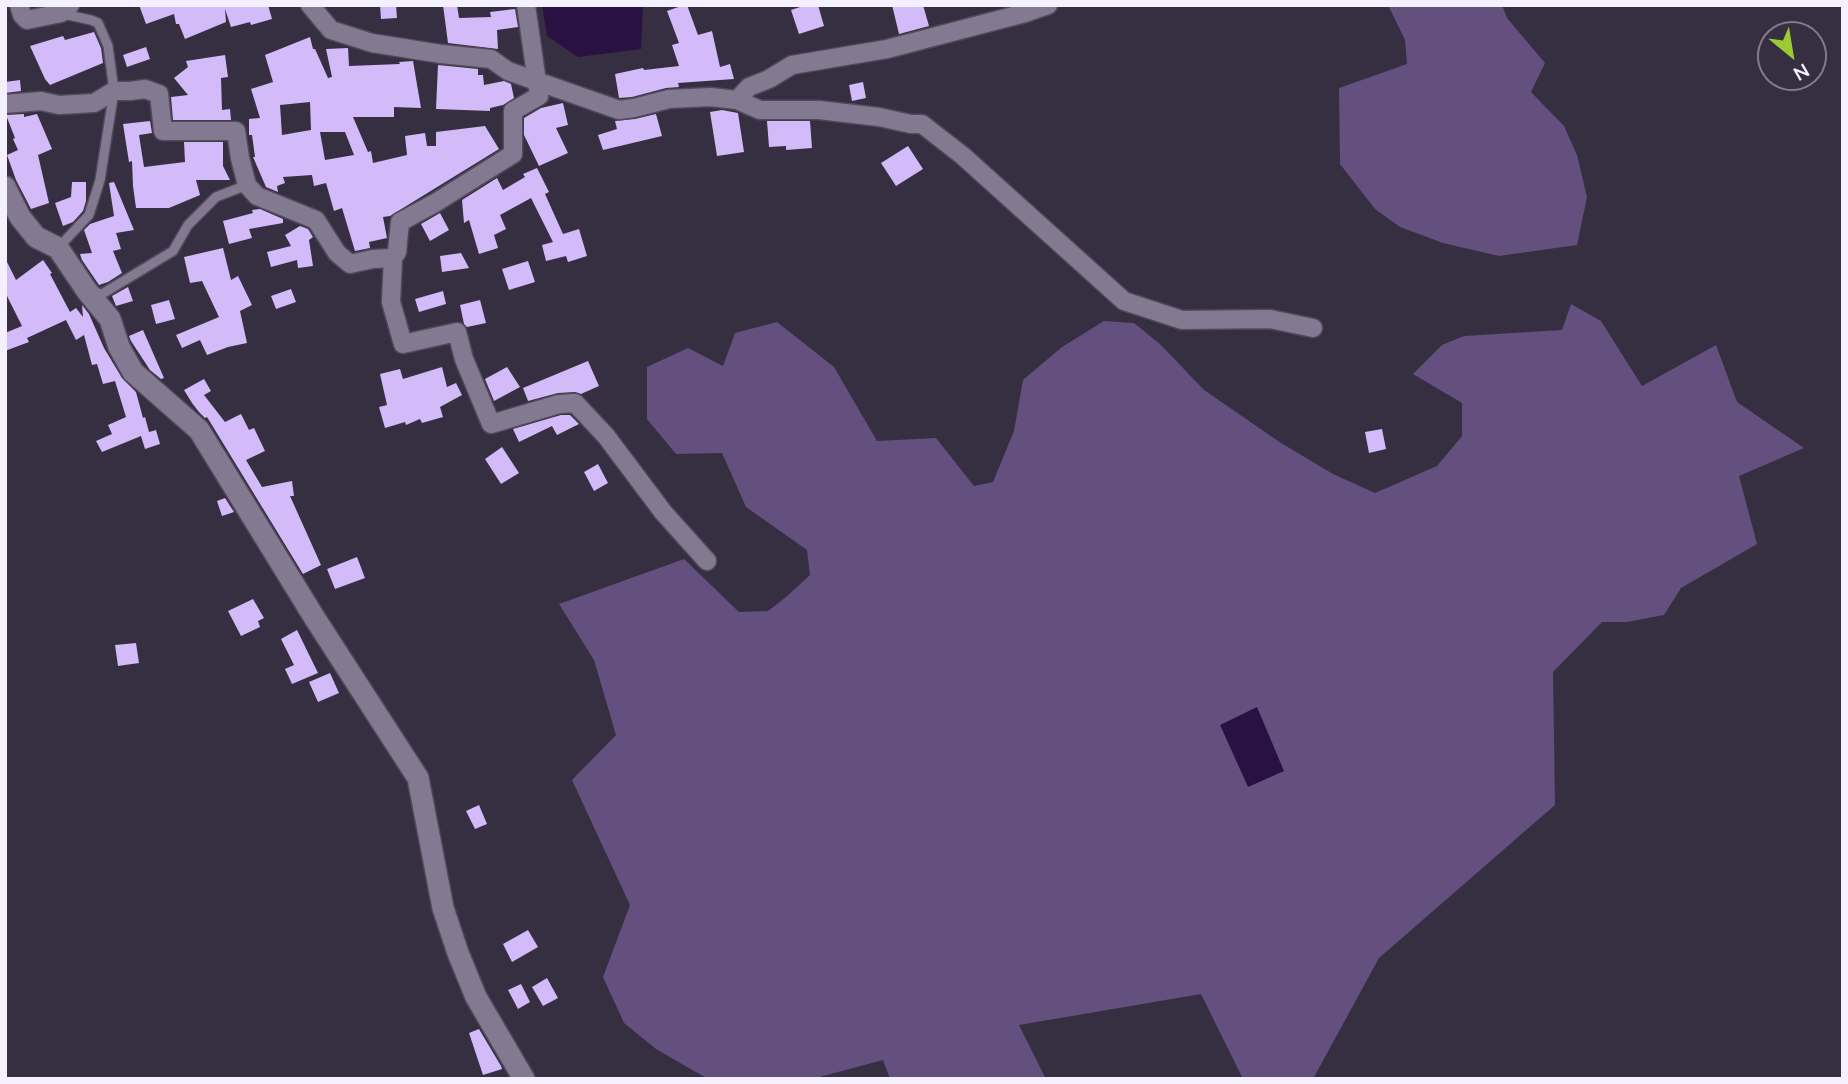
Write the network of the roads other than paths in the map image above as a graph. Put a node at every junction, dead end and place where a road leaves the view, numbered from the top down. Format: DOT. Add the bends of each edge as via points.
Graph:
graph roads {
  1 [pos="19,5"];
  2 [pos="310,5"];
  3 [pos="526,5"];
  4 [pos="1048,5"];
  5 [pos="66,9"];
  6 [pos="114,91"];
  7 [pos="737,100"];
  8 [pos="5,104"];
  9 [pos="247,184"];
  10 [pos="5,187"];
  11 [pos="58,248"];
  12 [pos="393,258"];
  13 [pos="87,291"];
  14 [pos="1313,328"];
  15 [pos="707,561"];
  16 [pos="524,1079"];
  1 -- 5 [label="street" via="27,20"];
  2 -- 7 [label="street" via="331,30 372,43 491,58 508,71 619,110 669,99"];
  3 -- 12 [label="street" via="539,96 513,111 513,154 400,222"];
  4 -- 7 [label="street" via="887,48 792,65 749,87"];
  5 -- 6 [label="lane" via="98,23 108,46"];
  6 -- 8 [label="street" via="94,103"];
  6 -- 9 [label="street" via="159,93 163,131 236,131"];
  6 -- 11 [label="lane" via="100,180 89,215"];
  7 -- 14 [label="street" via="760,110 819,110 922,124 1124,301 1182,320 1270,319"];
  9 -- 12 [label="street" via="257,196 316,220 350,264"];
  9 -- 13 [label="lane" via="216,197 188,225 173,251 102,294"];
  10 -- 11 [label="street" via="36,237"];
  11 -- 13 [label="street"];
  12 -- 15 [label="street" via="391,302 403,344 457,332 491,424 575,403"];
  13 -- 16 [label="street" via="110,319 133,372 199,430 418,778 443,908 458,953 476,998"];
}
